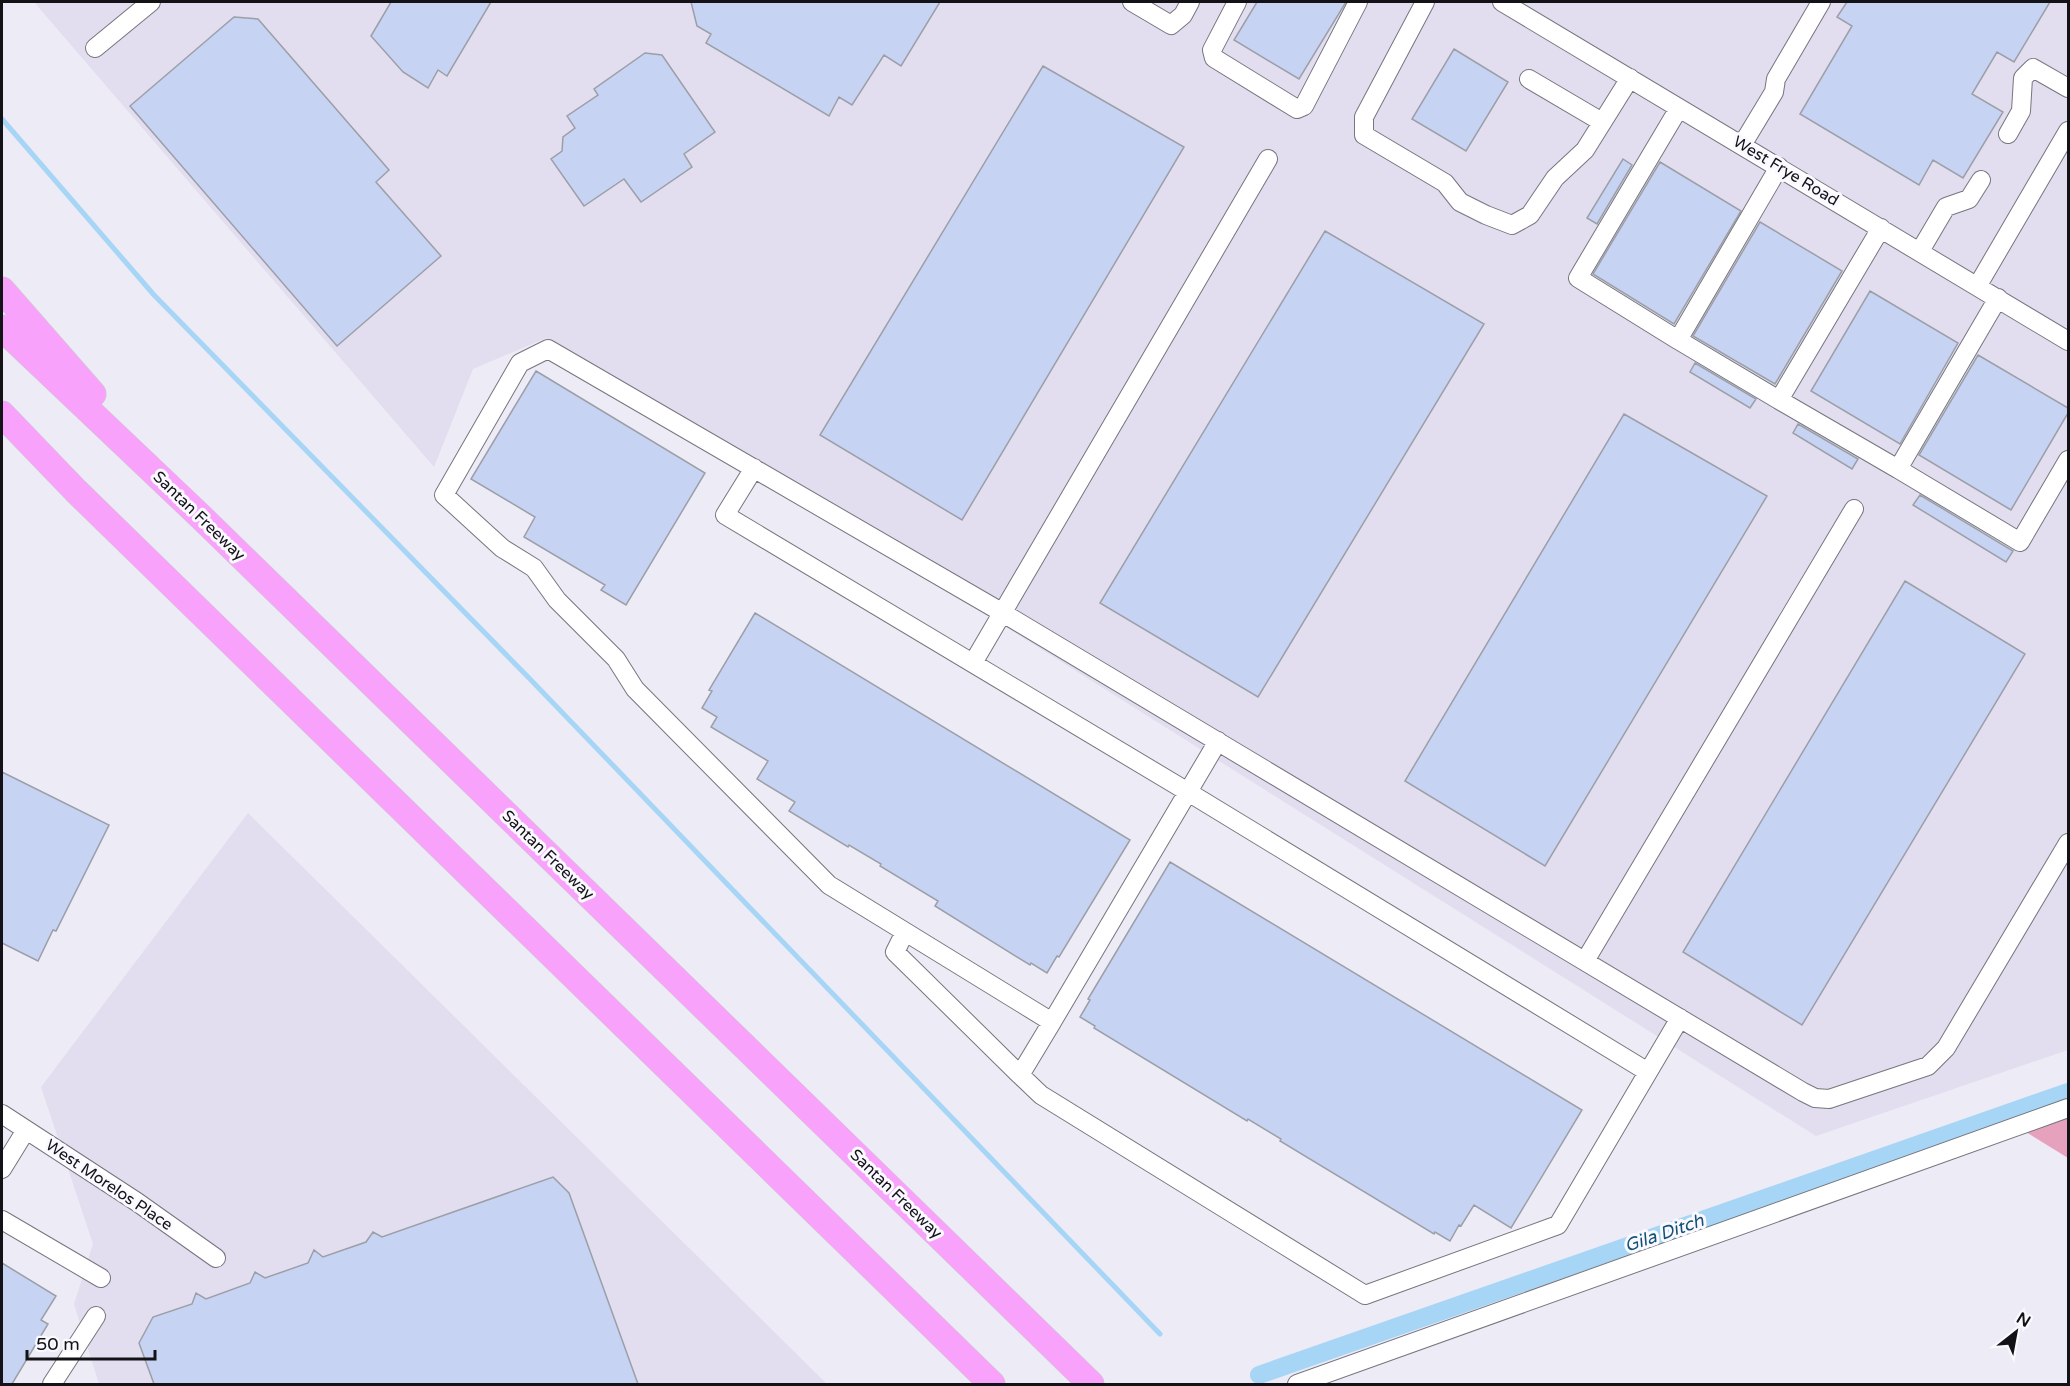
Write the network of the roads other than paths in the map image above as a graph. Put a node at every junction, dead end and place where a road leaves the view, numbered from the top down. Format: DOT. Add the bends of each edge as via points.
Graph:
graph roads {
  1 [pos="151,2"];
  2 [pos="1132,2"];
  3 [pos="1190,2"];
  4 [pos="1237,2"];
  5 [pos="1358,2"];
  6 [pos="1425,2"];
  7 [pos="1502,2"];
  8 [pos="1821,2"];
  9 [pos="95,48"];
  10 [pos="1630,78"];
  11 [pos="1529,79"];
  12 [pos="2068,88"];
  13 [pos="1679,108"];
  14 [pos="1602,122"];
  15 [pos="2068,131"];
  16 [pos="2008,134"];
  17 [pos="1742,145"];
  18 [pos="1269,159"];
  19 [pos="1779,167"];
  20 [pos="1981,180"];
  21 [pos="1881,228"];
  22 [pos="1920,251"];
  23 [pos="1978,285"];
  24 [pos="2,290"];
  25 [pos="1998,298"];
  26 [pos="2,328"];
  27 [pos="1678,340"];
  28 [pos="2068,341"];
  29 [pos="1779,400"];
  30 [pos="2,414"];
  31 [pos="2,432"];
  32 [pos="2068,460"];
  33 [pos="754,468"];
  34 [pos="1898,469"];
  35 [pos="76,491"];
  36 [pos="1854,509"];
  37 [pos="200,516"];
  38 [pos="1003,613"];
  39 [pos="973,663"];
  40 [pos="1218,741"];
  41 [pos="1188,792"];
  42 [pos="2068,843"];
  43 [pos="905,932"];
  44 [pos="1585,961"];
  45 [pos="1680,1018"];
  46 [pos="1052,1022"];
  47 [pos="1648,1072"];
  48 [pos="1020,1075"];
  49 [pos="2068,1108"];
  50 [pos="2,1114"];
  51 [pos="26,1130"];
  52 [pos="2,1169"];
  53 [pos="2,1220"];
  54 [pos="216,1257"];
  55 [pos="101,1278"];
  56 [pos="96,1316"];
  57 [pos="52,1384"];
  58 [pos="992,1384"];
  59 [pos="1091,1384"];
  60 [pos="1297,1384"];
  1 -- 9 [label="street"];
  2 -- 3 [label="street" via="1171,25"];
  4 -- 5 [label="street" via="1212,50 1214,58 1297,108 1304,106"];
  6 -- 14 [label="street" via="1364,117 1364,135 1445,183 1460,202 1512,225 1530,215 1555,178 1585,150"];
  7 -- 10 [label="street, West Frye Road"];
  8 -- 17 [label="street"];
  10 -- 13 [label="street, West Frye Road"];
  10 -- 14 [label="street"];
  11 -- 14 [label="street"];
  12 -- 16 [label="street" via="2033,68 2023,78 2021,111"];
  13 -- 17 [label="street, West Frye Road"];
  13 -- 27 [label="street" via="1578,278"];
  15 -- 23 [label="street"];
  17 -- 19 [label="street, West Frye Road"];
  18 -- 38 [label="street"];
  19 -- 21 [label="street, West Frye Road"];
  19 -- 27 [label="street"];
  20 -- 22 [label="street" via="1969,199 1946,207"];
  21 -- 22 [label="street, West Frye Road"];
  21 -- 29 [label="street"];
  22 -- 23 [label="street, West Frye Road"];
  23 -- 25 [label="street, West Frye Road"];
  24 -- 37 [label="highway"];
  25 -- 28 [label="street, West Frye Road"];
  25 -- 34 [label="street"];
  26 -- 37 [label="highway, Santan Freeway"];
  27 -- 29 [label="street"];
  29 -- 34 [label="street"];
  30 -- 35 [label="highway"];
  31 -- 35 [label="highway"];
  32 -- 34 [label="street" via="2020,542"];
  33 -- 38 [label="street"];
  33 -- 39 [label="street" via="725,515"];
  33 -- 43 [label="street" via="548,349 520,363 444,495 502,548 534,568 557,600 616,659 635,689 829,885"];
  35 -- 58 [label="highway"];
  36 -- 44 [label="street"];
  37 -- 59 [label="highway, Santan Freeway"];
  38 -- 39 [label="street"];
  38 -- 40 [label="street"];
  39 -- 41 [label="street"];
  40 -- 41 [label="street"];
  40 -- 44 [label="street"];
  41 -- 46 [label="street"];
  41 -- 47 [label="street"];
  42 -- 45 [label="street" via="1946,1048 1928,1066 1829,1099 1815,1098"];
  43 -- 46 [label="street"];
  43 -- 48 [label="street" via="895,952"];
  44 -- 45 [label="street"];
  45 -- 47 [label="street"];
  46 -- 48 [label="street"];
  47 -- 48 [label="street" via="1558,1225 1365,1295 1041,1095"];
  49 -- 60 [label="street"];
  50 -- 51 [label="street, West Morelos Place"];
  51 -- 52 [label="street"];
  51 -- 54 [label="street, West Morelos Place"];
  53 -- 55 [label="street"];
  56 -- 57 [label="street"];
}
